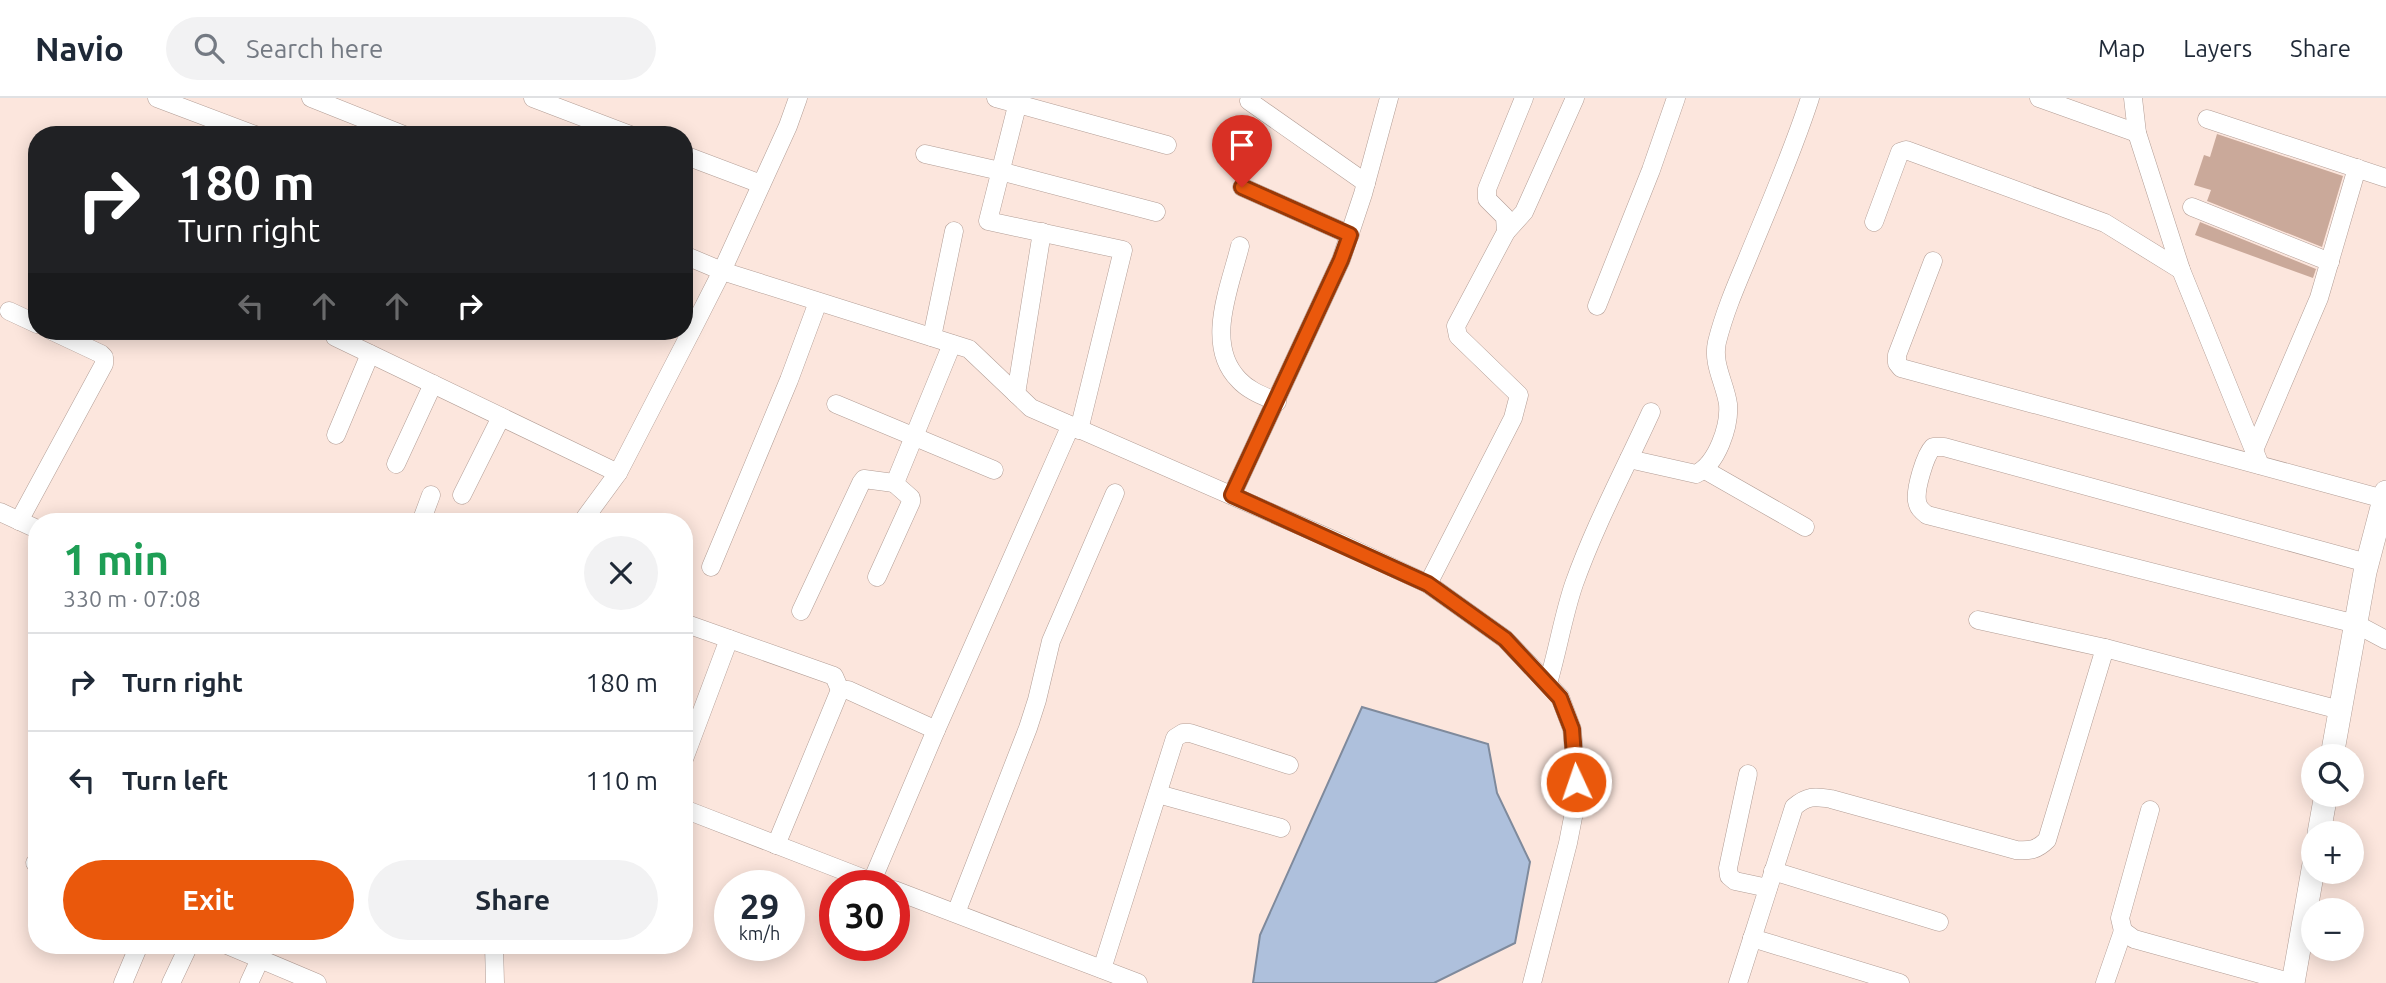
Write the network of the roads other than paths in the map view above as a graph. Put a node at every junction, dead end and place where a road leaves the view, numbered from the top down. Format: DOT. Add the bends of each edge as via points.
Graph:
graph roads {
  1 [pos="157,98"];
  2 [pos="311,98"];
  3 [pos="533,98"];
  4 [pos="798,98"];
  5 [pos="996,98"];
  6 [pos="1389,98"];
  7 [pos="1524,98"];
  8 [pos="1575,98"];
  9 [pos="1676,98"];
  10 [pos="1810,98"];
  11 [pos="2039,98"];
  12 [pos="2133,98"];
  13 [pos="1018,101"];
  14 [pos="1249,101"];
  15 [pos="2207,119"];
  16 [pos="231,126"];
  17 [pos="381,126"];
  18 [pos="606,126"];
  19 [pos="2137,133"];
  20 [pos="1167,145"];
  21 [pos="925,154"];
  22 [pos="693,158"];
  23 [pos="2357,168"];
  24 [pos="1000,171"];
  25 [pos="2386,178"];
  26 [pos="1366,183"];
  27 [pos="761,184"];
  28 [pos="1242,187"];
  29 [pos="2192,206"];
  30 [pos="1156,212"];
  31 [pos="1874,222"];
  32 [pos="954,232"];
  33 [pos="1042,232"];
  34 [pos="1506,232"];
  35 [pos="1350,235"];
  36 [pos="1240,246"];
  37 [pos="693,259"];
  38 [pos="1933,261"];
  39 [pos="2330,262"];
  40 [pos="2181,270"];
  41 [pos="722,271"];
  42 [pos="818,302"];
  43 [pos="1597,306"];
  44 [pos="9,311"];
  45 [pos="693,318"];
  46 [pos="28,320"];
  47 [pos="932,337"];
  48 [pos="71,340"];
  49 [pos="341,340"];
  50 [pos="681,340"];
  51 [pos="952,344"];
  52 [pos="370,354"];
  53 [pos="433,384"];
  54 [pos="1016,394"];
  55 [pos="1277,402"];
  56 [pos="835,404"];
  57 [pos="1651,412"];
  58 [pos="501,417"];
  59 [pos="1075,428"];
  60 [pos="336,435"];
  61 [pos="915,436"];
  62 [pos="2257,458"];
  63 [pos="1629,459"];
  64 [pos="396,464"];
  65 [pos="994,470"];
  66 [pos="1705,470"];
  67 [pos="618,473"];
  68 [pos="894,483"];
  69 [pos="1115,493"];
  70 [pos="431,495"];
  71 [pos="462,495"];
  72 [pos="1232,495"];
  73 [pos="2385,496"];
  74 [pos="0,512"];
  75 [pos="424,513"];
  76 [pos="589,513"];
  77 [pos="19,521"];
  78 [pos="28,525"];
  79 [pos="1805,527"];
  80 [pos="2367,563"];
  81 [pos="711,567"];
  82 [pos="877,577"];
  83 [pos="1428,584"];
  84 [pos="801,611"];
  85 [pos="1978,620"];
  86 [pos="2356,624"];
  87 [pos="693,626"];
  88 [pos="729,639"];
  89 [pos="2386,640"];
  90 [pos="2105,648"];
  91 [pos="1548,683"];
  92 [pos="840,690"];
  93 [pos="2340,710"];
  94 [pos="936,730"];
  95 [pos="693,735"];
  96 [pos="2334,744"];
  97 [pos="1289,765"];
  98 [pos="1748,774"];
  99 [pos="1158,794"];
  100 [pos="2150,810"];
  101 [pos="693,813"];
  102 [pos="1281,828"];
  103 [pos="776,845"];
  104 [pos="842,870"];
  105 [pos="882,870"];
  106 [pos="1771,880"];
  107 [pos="2310,884"];
  108 [pos="910,896"];
  109 [pos="956,913"];
  110 [pos="1939,922"];
  111 [pos="2123,931"];
  112 [pos="1752,938"];
  113 [pos="135,954"];
  114 [pos="185,954"];
  115 [pos="248,954"];
  116 [pos="494,954"];
  117 [pos="260,959"];
  118 [pos="1102,970"];
  119 [pos="123,983"];
  120 [pos="172,983"];
  121 [pos="249,983"];
  122 [pos="317,983"];
  123 [pos="495,983"];
  124 [pos="1138,983"];
  125 [pos="1532,983"];
  126 [pos="1738,983"];
  127 [pos="1900,983"];
  128 [pos="2105,983"];
  129 [pos="2293,983"];
  1 -- 16 [label="street"];
  2 -- 17 [label="street"];
  3 -- 18 [label="street"];
  4 -- 27 [label="street"];
  5 -- 13 [label="street"];
  6 -- 26 [label="street"];
  7 -- 34 [label="street" via="1487,189 1487,199 1505,217"];
  8 -- 34 [label="street" via="1524,212"];
  9 -- 43 [label="street"];
  10 -- 66 [label="street" via="1716,345 1728,404 1717,452"];
  11 -- 19 [label="street"];
  12 -- 19 [label="street"];
  13 -- 20 [label="street"];
  13 -- 24 [label="street"];
  14 -- 26 [label="street"];
  15 -- 23 [label="street"];
  19 -- 40 [label="street"];
  21 -- 24 [label="street"];
  22 -- 27 [label="street"];
  23 -- 25 [label="street"];
  23 -- 39 [label="street"];
  24 -- 30 [label="street"];
  24 -- 33 [label="street" via="988,220"];
  26 -- 35 [label="street"];
  27 -- 41 [label="street"];
  28 -- 35 [label="street"];
  29 -- 39 [label="street"];
  31 -- 40 [label="street" via="1900,152 1915,151 2105,223"];
  32 -- 47 [label="street"];
  33 -- 54 [label="street"];
  33 -- 59 [label="street" via="1124,250"];
  34 -- 83 [label="street" via="1456,326 1458,336 1518,396 1518,404"];
  35 -- 55 [label="street"];
  36 -- 55 [label="street" via="1220,339 1238,380"];
  37 -- 41 [label="street"];
  38 -- 62 [label="street" via="1897,355 1902,368"];
  39 -- 62 [label="street"];
  40 -- 62 [label="street"];
  41 -- 42 [label="street"];
  41 -- 45 [label="street"];
  42 -- 47 [label="street"];
  42 -- 81 [label="street"];
  44 -- 46 [label="street"];
  47 -- 51 [label="street"];
  48 -- 77 [label="street" via="101,354 104,364"];
  49 -- 52 [label="street"];
  50 -- 67 [label="street"];
  51 -- 54 [label="street" via="969,349"];
  51 -- 61 [label="street"];
  52 -- 53 [label="street"];
  52 -- 60 [label="street"];
  53 -- 58 [label="street"];
  53 -- 64 [label="street"];
  54 -- 59 [label="street" via="1031,408"];
  55 -- 72 [label="street"];
  56 -- 61 [label="street"];
  57 -- 63 [label="street"];
  58 -- 67 [label="street"];
  58 -- 71 [label="street"];
  59 -- 72 [label="street"];
  59 -- 94 [label="street"];
  61 -- 65 [label="street"];
  61 -- 68 [label="street"];
  62 -- 73 [label="street"];
  63 -- 66 [label="street" via="1696,474"];
  63 -- 91 [label="street" via="1573,588"];
  66 -- 79 [label="street"];
  67 -- 76 [label="street"];
  68 -- 82 [label="street" via="911,502"];
  68 -- 84 [label="street" via="864,479 861,483"];
  69 -- 109 [label="street" via="1054,633 1028,728"];
  70 -- 75 [label="street"];
  72 -- 83 [label="street"];
  73 -- 80 [label="main road"];
  74 -- 77 [label="street"];
  77 -- 78 [label="street"];
  80 -- 86 [label="main road"];
  80 -- 86 [label="street" via="1944,447 1933,447 1926,454 1916,499 1927,514"];
  83 -- 91 [label="street" via="1505,639"];
  85 -- 90 [label="street"];
  86 -- 89 [label="street"];
  86 -- 93 [label="main road"];
  87 -- 88 [label="street"];
  88 -- 92 [label="street" via="834,676"];
  88 -- 95 [label="street"];
  90 -- 93 [label="street"];
  90 -- 106 [label="street" via="2047,840 2039,848 2016,850 1813,796 1794,807"];
  91 -- 125 [label="street" via="1560,698 1572,729 1576,802"];
  92 -- 94 [label="street"];
  92 -- 103 [label="street"];
  93 -- 96 [label="main road"];
  94 -- 105 [label="street"];
  97 -- 99 [label="street" via="1183,733 1175,738"];
  98 -- 106 [label="street" via="1729,876 1735,881"];
  99 -- 102 [label="street"];
  99 -- 118 [label="street"];
  100 -- 111 [label="street" via="2120,918"];
  101 -- 103 [label="street"];
  103 -- 104 [label="street"];
  106 -- 110 [label="street"];
  106 -- 112 [label="street"];
  107 -- 129 [label="main road"];
  108 -- 109 [label="street"];
  109 -- 118 [label="street"];
  111 -- 128 [label="street"];
  111 -- 129 [label="street" via="2134,939"];
  112 -- 126 [label="street"];
  112 -- 127 [label="street"];
  113 -- 119 [label="street"];
  114 -- 120 [label="street"];
  115 -- 117 [label="street"];
  116 -- 123 [label="street"];
  117 -- 121 [label="street"];
  117 -- 122 [label="street"];
  118 -- 124 [label="street"];
}
